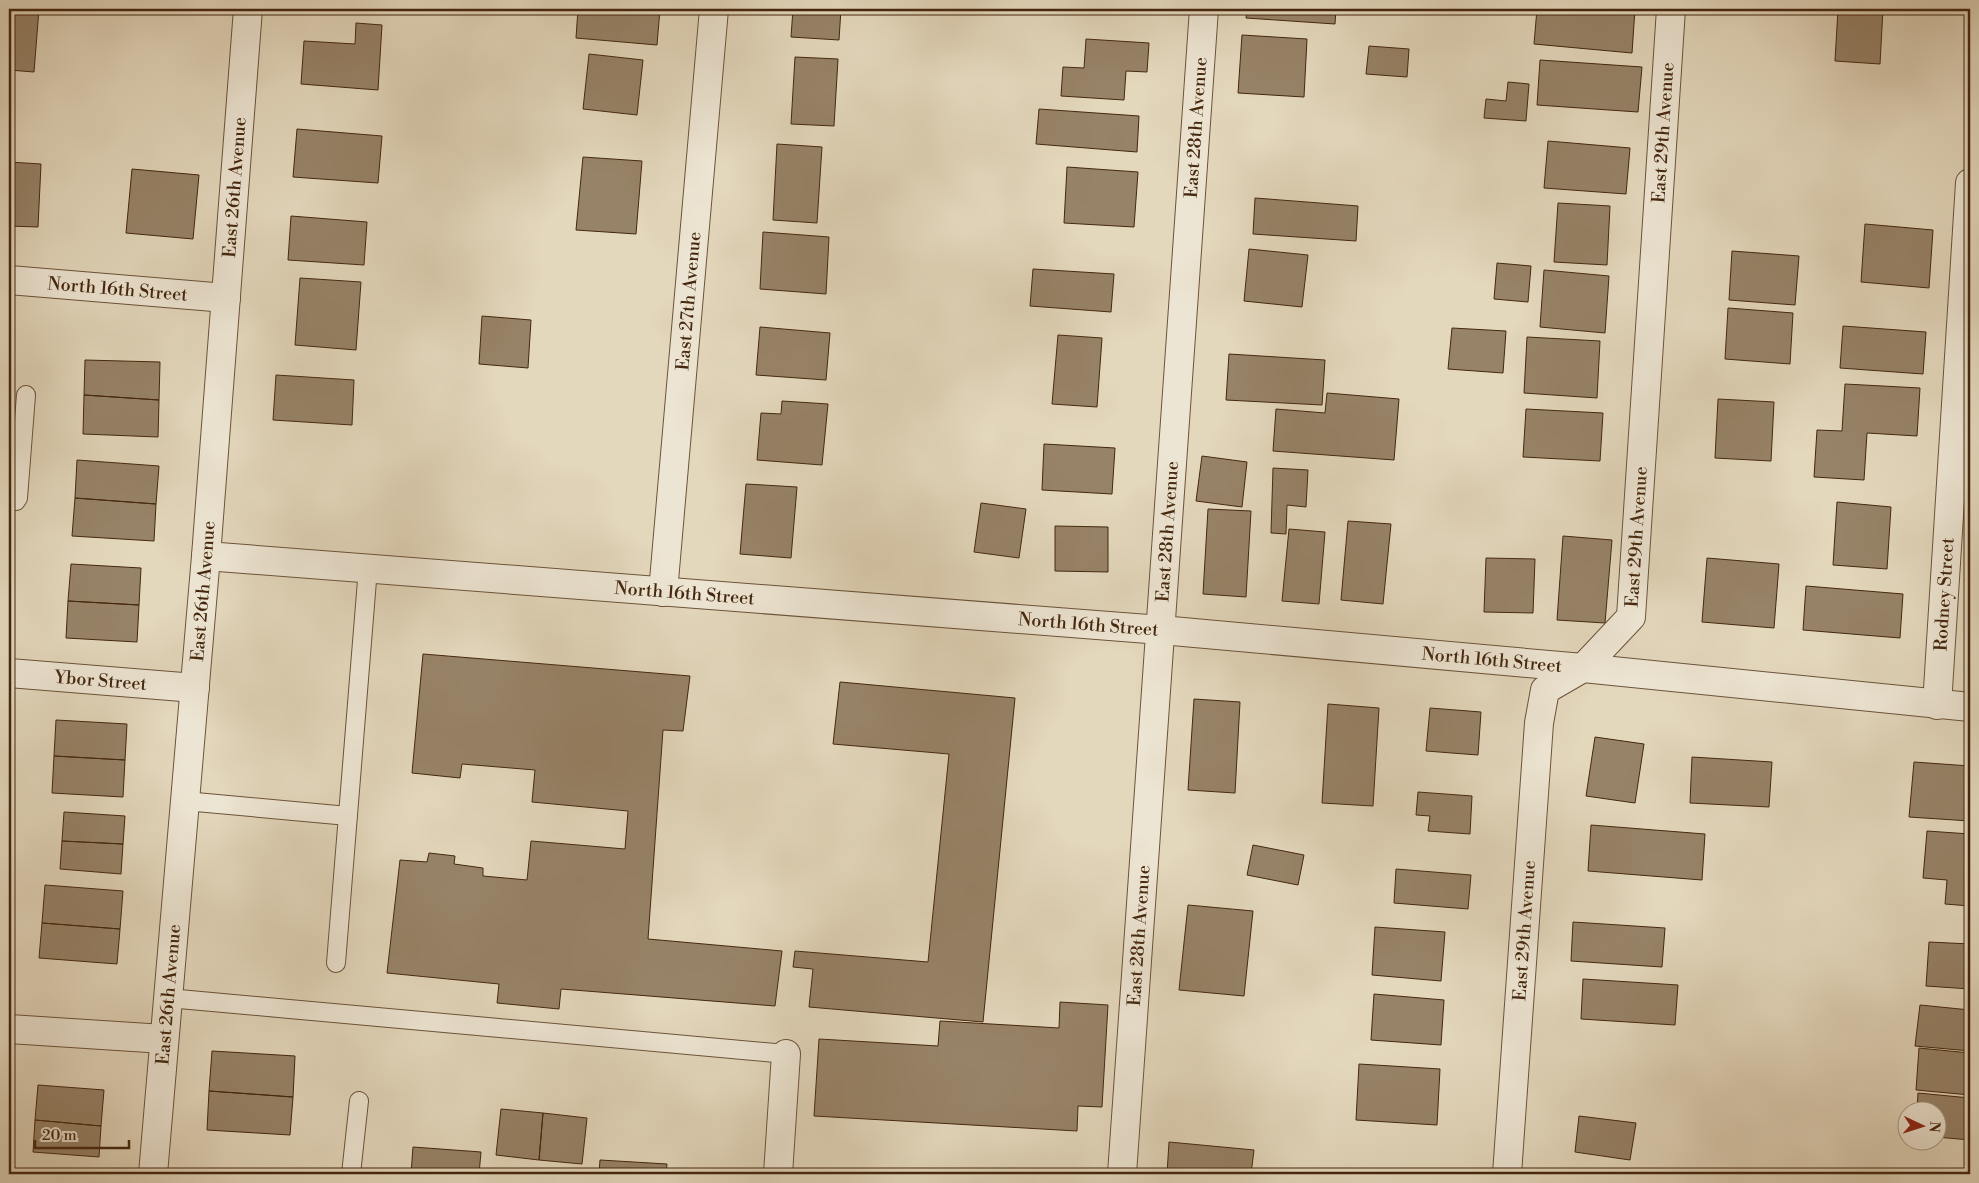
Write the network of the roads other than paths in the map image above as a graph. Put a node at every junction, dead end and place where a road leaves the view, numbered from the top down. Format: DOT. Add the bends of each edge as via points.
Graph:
graph roads {
  1 [pos="248,9"];
  2 [pos="714,9"];
  3 [pos="1204,9"];
  4 [pos="1671,9"];
  5 [pos="1970,183"];
  6 [pos="9,280"];
  7 [pos="226,298"];
  8 [pos="26,395"];
  9 [pos="9,501"];
  10 [pos="206,556"];
  11 [pos="368,568"];
  12 [pos="663,592"];
  13 [pos="1162,630"];
  14 [pos="1583,668"];
  15 [pos="9,673"];
  16 [pos="195,688"];
  17 [pos="1937,704"];
  18 [pos="1970,707"];
  19 [pos="185,801"];
  20 [pos="348,816"];
  21 [pos="336,963"];
  22 [pos="168,998"];
  23 [pos="9,1029"];
  24 [pos="164,1039"];
  25 [pos="786,1054"];
  26 [pos="359,1101"];
  27 [pos="153,1174"];
  28 [pos="351,1174"];
  29 [pos="778,1174"];
  30 [pos="1122,1174"];
  31 [pos="1506,1174"];
  1 -- 7 [label="street, East 26th Avenue"];
  2 -- 12 [label="street, East 27th Avenue"];
  3 -- 13 [label="street, East 28th Avenue"];
  4 -- 14 [label="street, East 29th Avenue" via="1631,617"];
  5 -- 17 [label="street, Rodney Street"];
  6 -- 7 [label="street, North 16th Street"];
  7 -- 10 [label="street, East 26th Avenue"];
  8 -- 9 [label="lane" via="18,498"];
  10 -- 11 [label="street, North 16th Street"];
  10 -- 16 [label="street, East 26th Avenue"];
  11 -- 12 [label="street, North 16th Street"];
  11 -- 20 [label="lane"];
  12 -- 13 [label="street, North 16th Street"];
  13 -- 14 [label="street, North 16th Street"];
  13 -- 30 [label="street, East 28th Avenue"];
  14 -- 17 [label="street, North 16th Street"];
  14 -- 31 [label="street, East 29th Avenue" via="1545,690 1539,723"];
  15 -- 16 [label="street, Ybor Street"];
  16 -- 19 [label="street, East 26th Avenue"];
  17 -- 18 [label="street, North 16th Street"];
  19 -- 20 [label="lane"];
  19 -- 22 [label="street, East 26th Avenue"];
  20 -- 21 [label="lane"];
  22 -- 24 [label="street, East 26th Avenue"];
  22 -- 25 [label="lane"];
  23 -- 24 [label="street"];
  24 -- 27 [label="street, East 26th Avenue"];
  25 -- 29 [label="street"];
  26 -- 28 [label="lane"];
}
